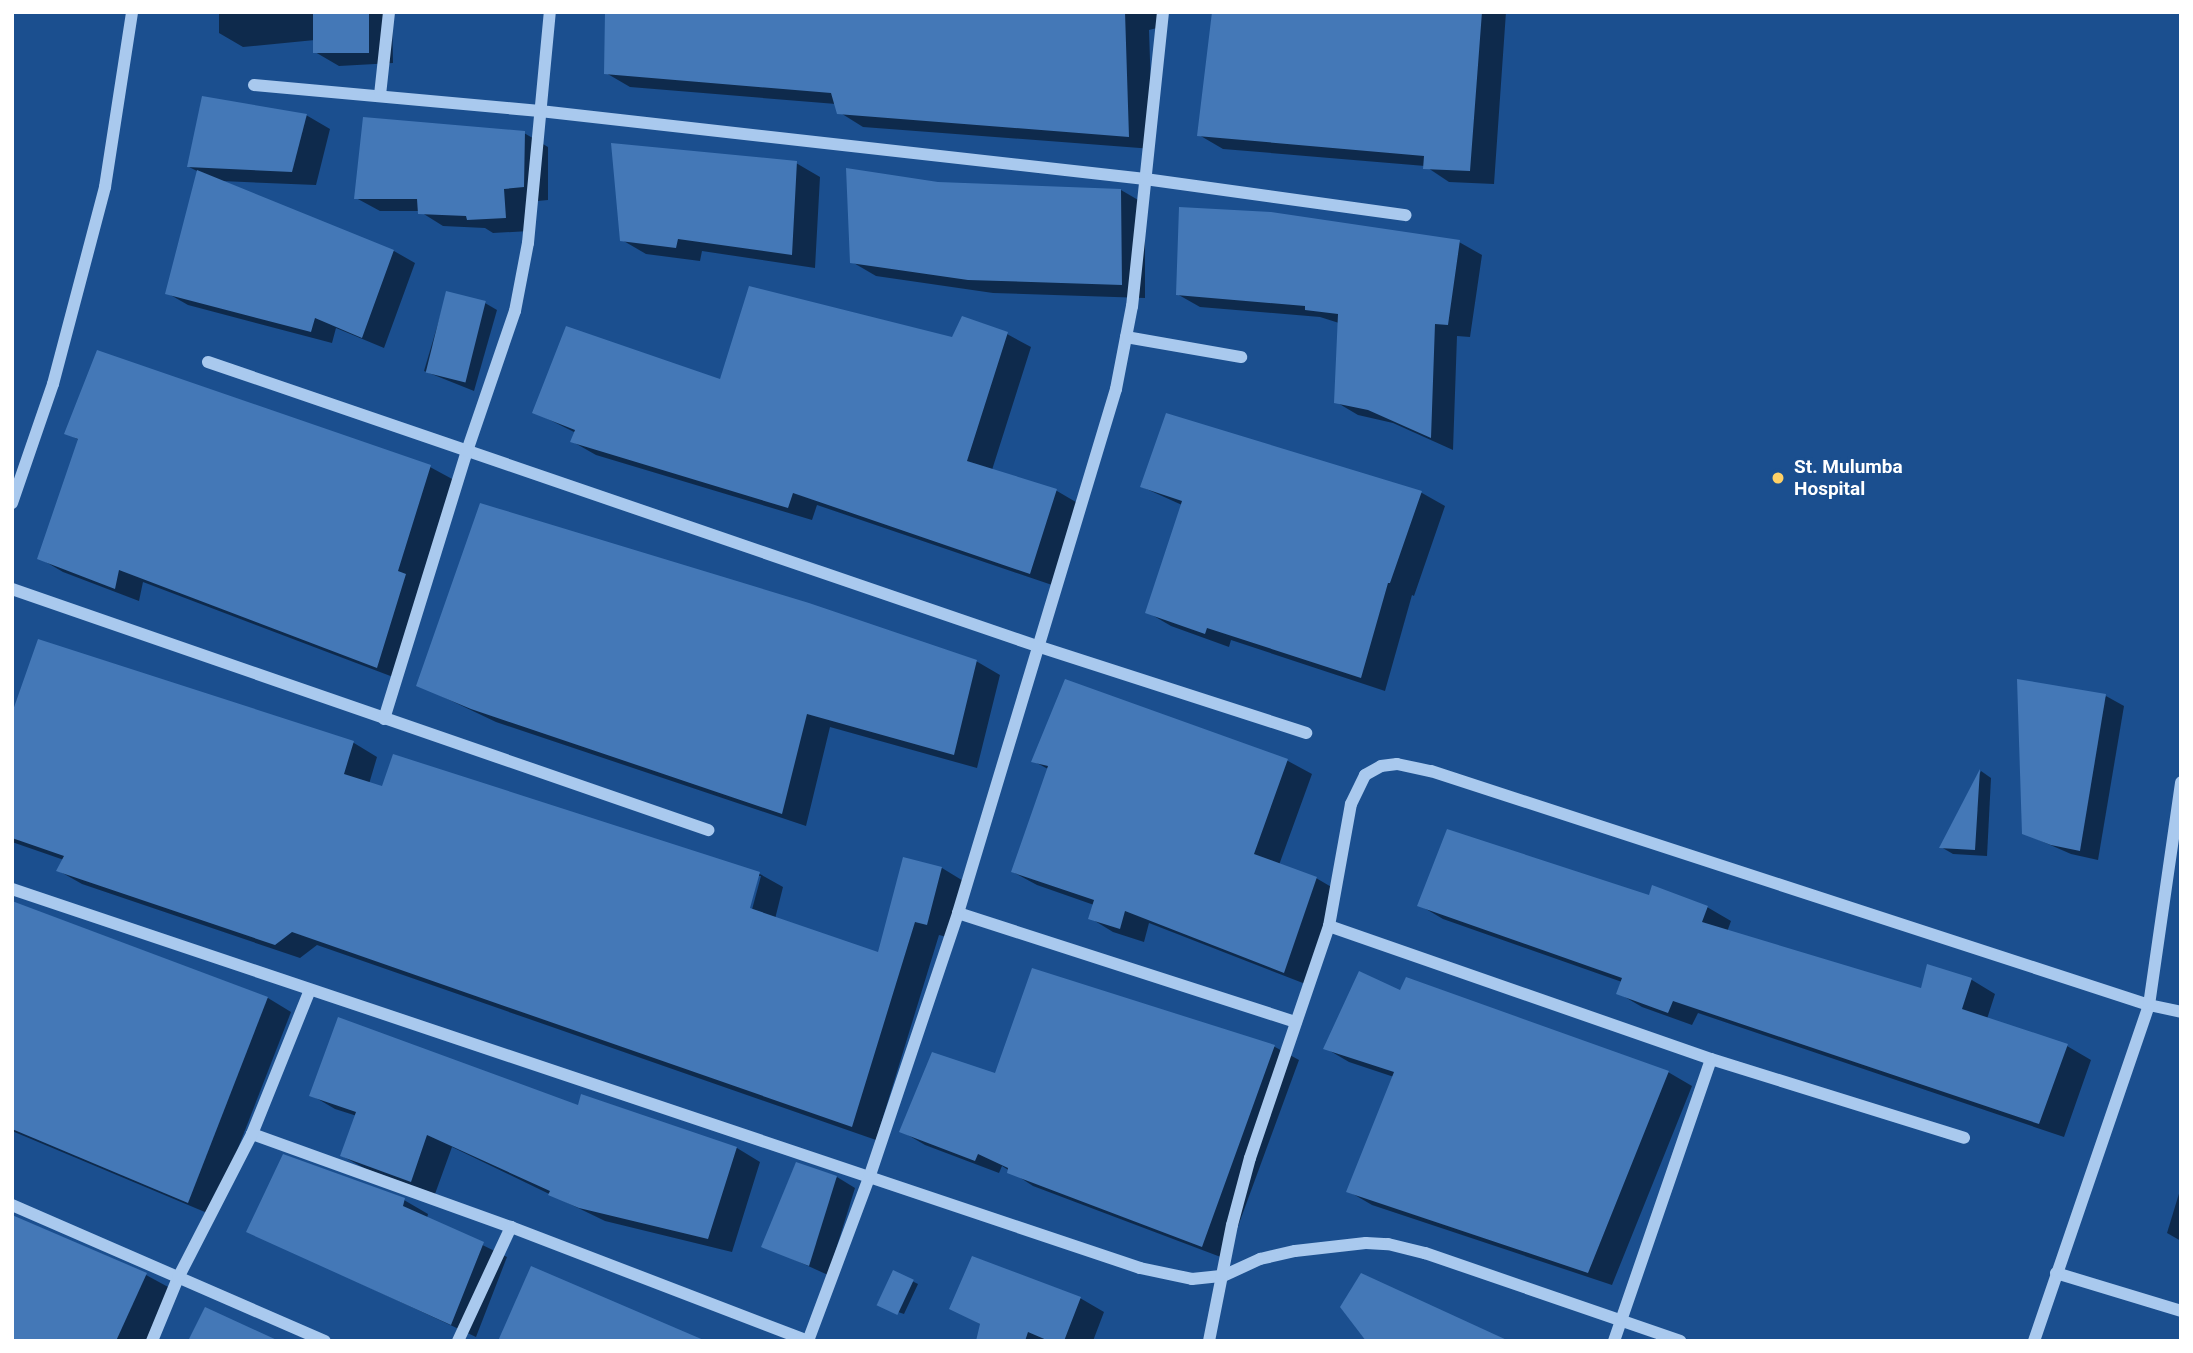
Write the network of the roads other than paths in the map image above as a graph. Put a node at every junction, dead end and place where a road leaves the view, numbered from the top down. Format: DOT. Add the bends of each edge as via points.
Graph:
graph roads {
  1 [pos="132,12"];
  2 [pos="389,12"];
  3 [pos="551,12"];
  4 [pos="1163,12"];
  5 [pos="254,85"];
  6 [pos="380,95"];
  7 [pos="540,111"];
  8 [pos="1145,179"];
  9 [pos="1406,215"];
  10 [pos="1126,337"];
  11 [pos="1241,356"];
  12 [pos="208,362"];
  13 [pos="467,451"];
  14 [pos="12,503"];
  15 [pos="12,589"];
  16 [pos="1037,646"];
  17 [pos="384,719"];
  18 [pos="1306,733"];
  19 [pos="2181,782"];
  20 [pos="708,830"];
  21 [pos="12,889"];
  22 [pos="958,913"];
  23 [pos="1329,926"];
  24 [pos="310,990"];
  25 [pos="2149,1005"];
  26 [pos="2181,1012"];
  27 [pos="1296,1022"];
  28 [pos="1711,1059"];
  29 [pos="252,1135"];
  30 [pos="1964,1138"];
  31 [pos="870,1175"];
  32 [pos="12,1205"];
  33 [pos="511,1227"];
  34 [pos="2056,1273"];
  35 [pos="1223,1276"];
  36 [pos="178,1278"];
  37 [pos="2181,1311"];
  38 [pos="1620,1320"];
  39 [pos="152,1341"];
  40 [pos="325,1341"];
  41 [pos="458,1341"];
  42 [pos="1209,1341"];
  43 [pos="1614,1341"];
  44 [pos="1680,1341"];
  45 [pos="2034,1341"];
  1 -- 14 [label="street" via="106,187 53,384"];
  2 -- 6 [label="street"];
  3 -- 7 [label="street"];
  4 -- 8 [label="street"];
  5 -- 6 [label="street"];
  6 -- 7 [label="street"];
  7 -- 8 [label="street"];
  7 -- 13 [label="street" via="528,243 515,311"];
  8 -- 9 [label="street"];
  8 -- 10 [label="street"];
  10 -- 11 [label="street"];
  10 -- 16 [label="street" via="1116,389"];
  12 -- 13 [label="street"];
  13 -- 16 [label="street"];
  13 -- 17 [label="street"];
  15 -- 17 [label="street"];
  16 -- 18 [label="street"];
  16 -- 22 [label="street"];
  17 -- 20 [label="street"];
  19 -- 25 [label="street"];
  21 -- 24 [label="street"];
  22 -- 27 [label="street"];
  22 -- 31 [label="street"];
  23 -- 25 [label="street" via="1351,804 1365,775 1397,764 1432,771"];
  23 -- 27 [label="street"];
  23 -- 28 [label="street"];
  24 -- 29 [label="street"];
  24 -- 31 [label="street"];
  25 -- 26 [label="street"];
  25 -- 34 [label="street"];
  27 -- 35 [label="street" via="1250,1158"];
  28 -- 30 [label="street"];
  28 -- 38 [label="street"];
  29 -- 33 [label="street"];
  29 -- 36 [label="street"];
  31 -- 33 [label="street" via="808,1341"];
  31 -- 35 [label="street" via="1140,1268 1192,1279"];
  32 -- 36 [label="street"];
  33 -- 41 [label="street"];
  34 -- 37 [label="street"];
  34 -- 45 [label="street"];
  35 -- 38 [label="street" via="1260,1259 1295,1251 1388,1244"];
  35 -- 42 [label="street"];
  36 -- 39 [label="street"];
  36 -- 40 [label="street"];
  38 -- 43 [label="street"];
  38 -- 44 [label="street"];
}
